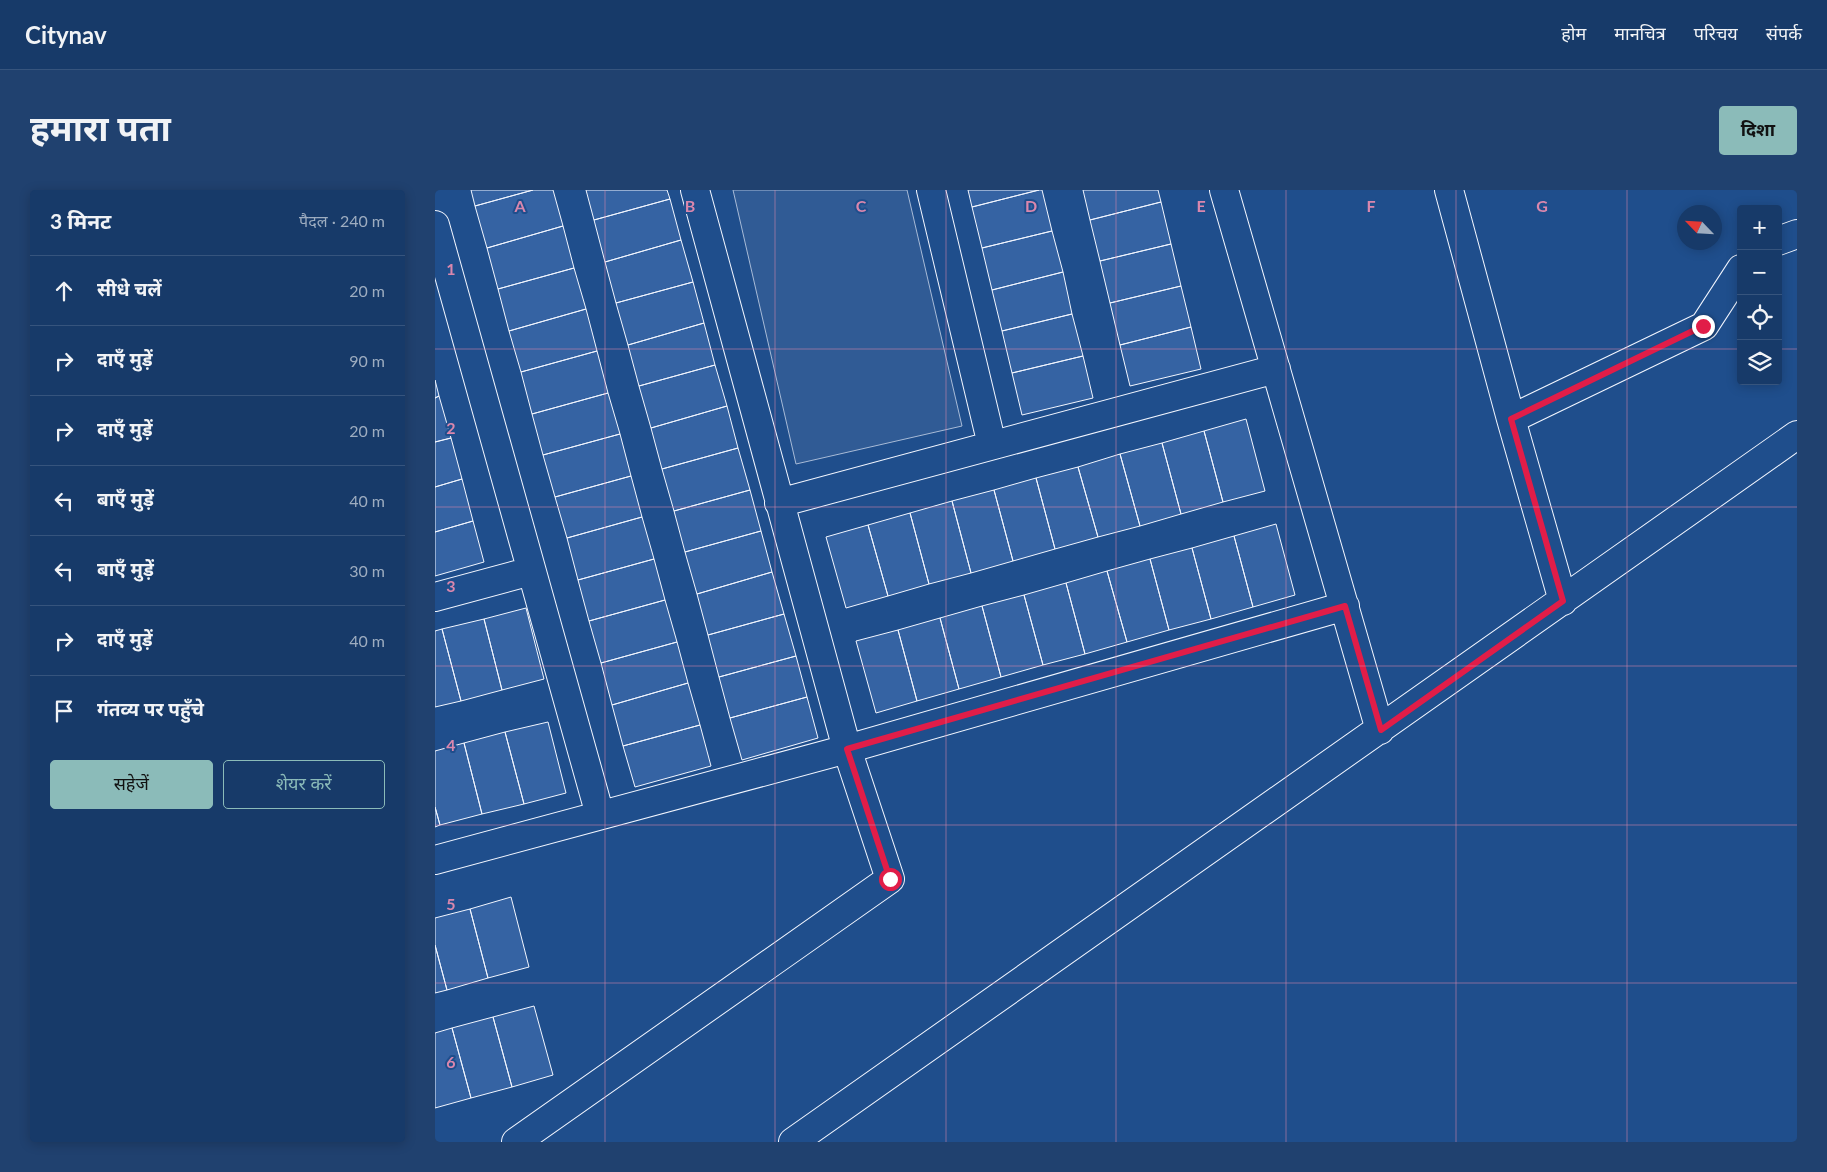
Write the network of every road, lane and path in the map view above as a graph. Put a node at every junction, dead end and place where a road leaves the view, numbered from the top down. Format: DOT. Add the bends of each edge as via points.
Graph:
graph roads {
  1 [pos="695,190"];
  2 [pos="931,190"];
  3 [pos="1224,190"];
  4 [pos="1449,190"];
  5 [pos="435,225"];
  6 [pos="1797,234"];
  7 [pos="1782,239"];
  8 [pos="1737,275"];
  9 [pos="1276,369"];
  10 [pos="1511,419"];
  11 [pos="1797,435"];
  12 [pos="992,445"];
  13 [pos="779,503"];
  14 [pos="531,571"];
  15 [pos="435,597"];
  16 [pos="1563,601"];
  17 [pos="1345,606"];
  18 [pos="1381,730"];
  19 [pos="847,749"];
  20 [pos="600,815"];
  21 [pos="435,860"];
  22 [pos="516,1142"];
  23 [pos="793,1142"];
  1 -- 13 [label="street"];
  2 -- 12 [label="street"];
  3 -- 9 [label="street"];
  4 -- 10 [label="street"];
  5 -- 14 [label="street"];
  6 -- 7 [label="street"];
  8 -- 10 [label="street" via="1703,326"];
  9 -- 12 [label="street"];
  9 -- 17 [label="street"];
  10 -- 16 [label="street"];
  11 -- 16 [label="street"];
  12 -- 13 [label="street"];
  13 -- 19 [label="street"];
  14 -- 15 [label="street"];
  14 -- 20 [label="street"];
  16 -- 18 [label="street"];
  17 -- 18 [label="street"];
  17 -- 19 [label="street"];
  18 -- 23 [label="street"];
  19 -- 20 [label="street"];
  19 -- 22 [label="street" via="890,879"];
  20 -- 21 [label="street"];
}
